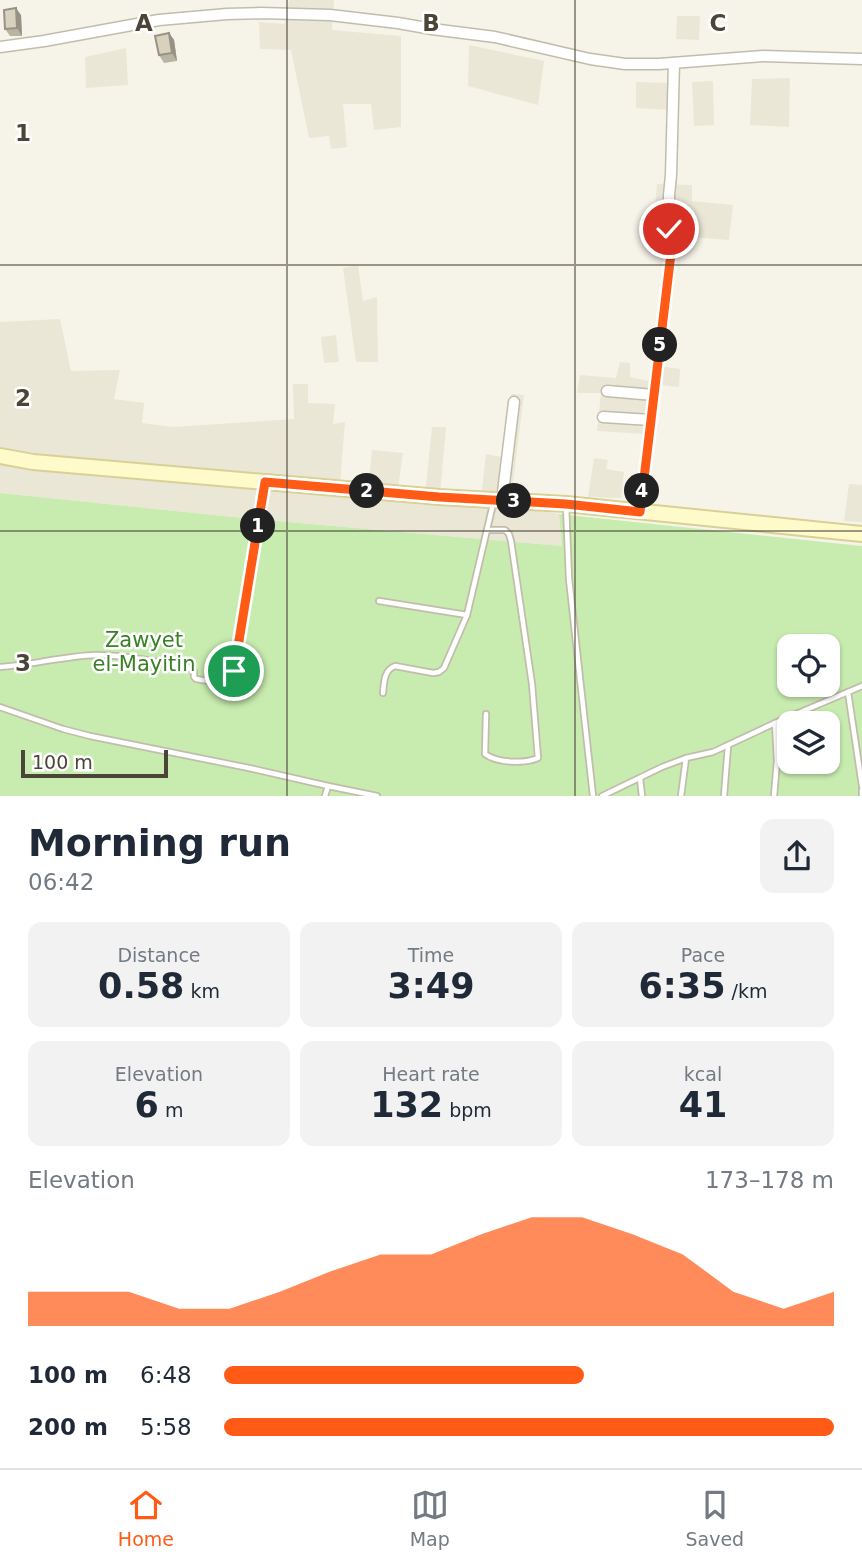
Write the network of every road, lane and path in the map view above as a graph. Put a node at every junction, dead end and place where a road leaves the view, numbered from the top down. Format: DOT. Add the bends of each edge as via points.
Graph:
graph roads {
  1 [pos="0,47"];
  2 [pos="862,59"];
  3 [pos="674,63"];
  4 [pos="607,391"];
  5 [pos="654,395"];
  6 [pos="514,402"];
  7 [pos="603,417"];
  8 [pos="651,420"];
  9 [pos="0,456"];
  10 [pos="265,482"];
  11 [pos="498,500"];
  12 [pos="566,504"];
  13 [pos="640,512"];
  14 [pos="488,530"];
  15 [pos="862,534"];
  16 [pos="379,601"];
  17 [pos="467,615"];
  18 [pos="0,667"];
  19 [pos="862,686"];
  20 [pos="383,692"];
  21 [pos="848,692"];
  22 [pos="0,708"];
  23 [pos="485,714"];
  24 [pos="775,723"];
  25 [pos="728,746"];
  26 [pos="686,758"];
  27 [pos="640,778"];
  28 [pos="328,786"];
  29 [pos="862,788"];
  30 [pos="325,796"];
  31 [pos="377,796"];
  32 [pos="593,796"];
  33 [pos="602,796"];
  34 [pos="642,796"];
  35 [pos="681,796"];
  36 [pos="724,796"];
  37 [pos="774,796"];
  38 [pos="862,796"];
  1 -- 3 [label="street" via="159,20 296,13 495,37 608,62"];
  2 -- 3 [label="street" via="762,57"];
  3 -- 5 [label="street" via="669,195 672,245"];
  4 -- 5 [label="street"];
  5 -- 8 [label="street"];
  6 -- 11 [label="street"];
  7 -- 8 [label="street"];
  8 -- 13 [label="street"];
  9 -- 10 [label="main road"];
  10 -- 11 [label="main road"];
  10 -- 18 [label="lane" via="234,671 228,684 196,679 187,667 131,656 95,655"];
  11 -- 12 [label="main road"];
  11 -- 14 [label="lane"];
  12 -- 13 [label="main road"];
  12 -- 32 [label="lane" via="569,579"];
  13 -- 15 [label="main road"];
  14 -- 17 [label="lane"];
  14 -- 23 [label="lane" via="505,530 511,541 533,684 538,758 487,756"];
  16 -- 17 [label="lane"];
  17 -- 20 [label="lane" via="444,668 433,673 391,667"];
  19 -- 21 [label="lane"];
  21 -- 24 [label="lane"];
  21 -- 29 [label="lane"];
  22 -- 28 [label="lane" via="90,736"];
  24 -- 25 [label="lane"];
  24 -- 37 [label="lane"];
  25 -- 26 [label="lane"];
  25 -- 36 [label="lane"];
  26 -- 27 [label="lane"];
  26 -- 35 [label="lane"];
  27 -- 33 [label="lane"];
  27 -- 34 [label="lane"];
  28 -- 30 [label="lane"];
  28 -- 31 [label="lane"];
  29 -- 38 [label="lane"];
}
